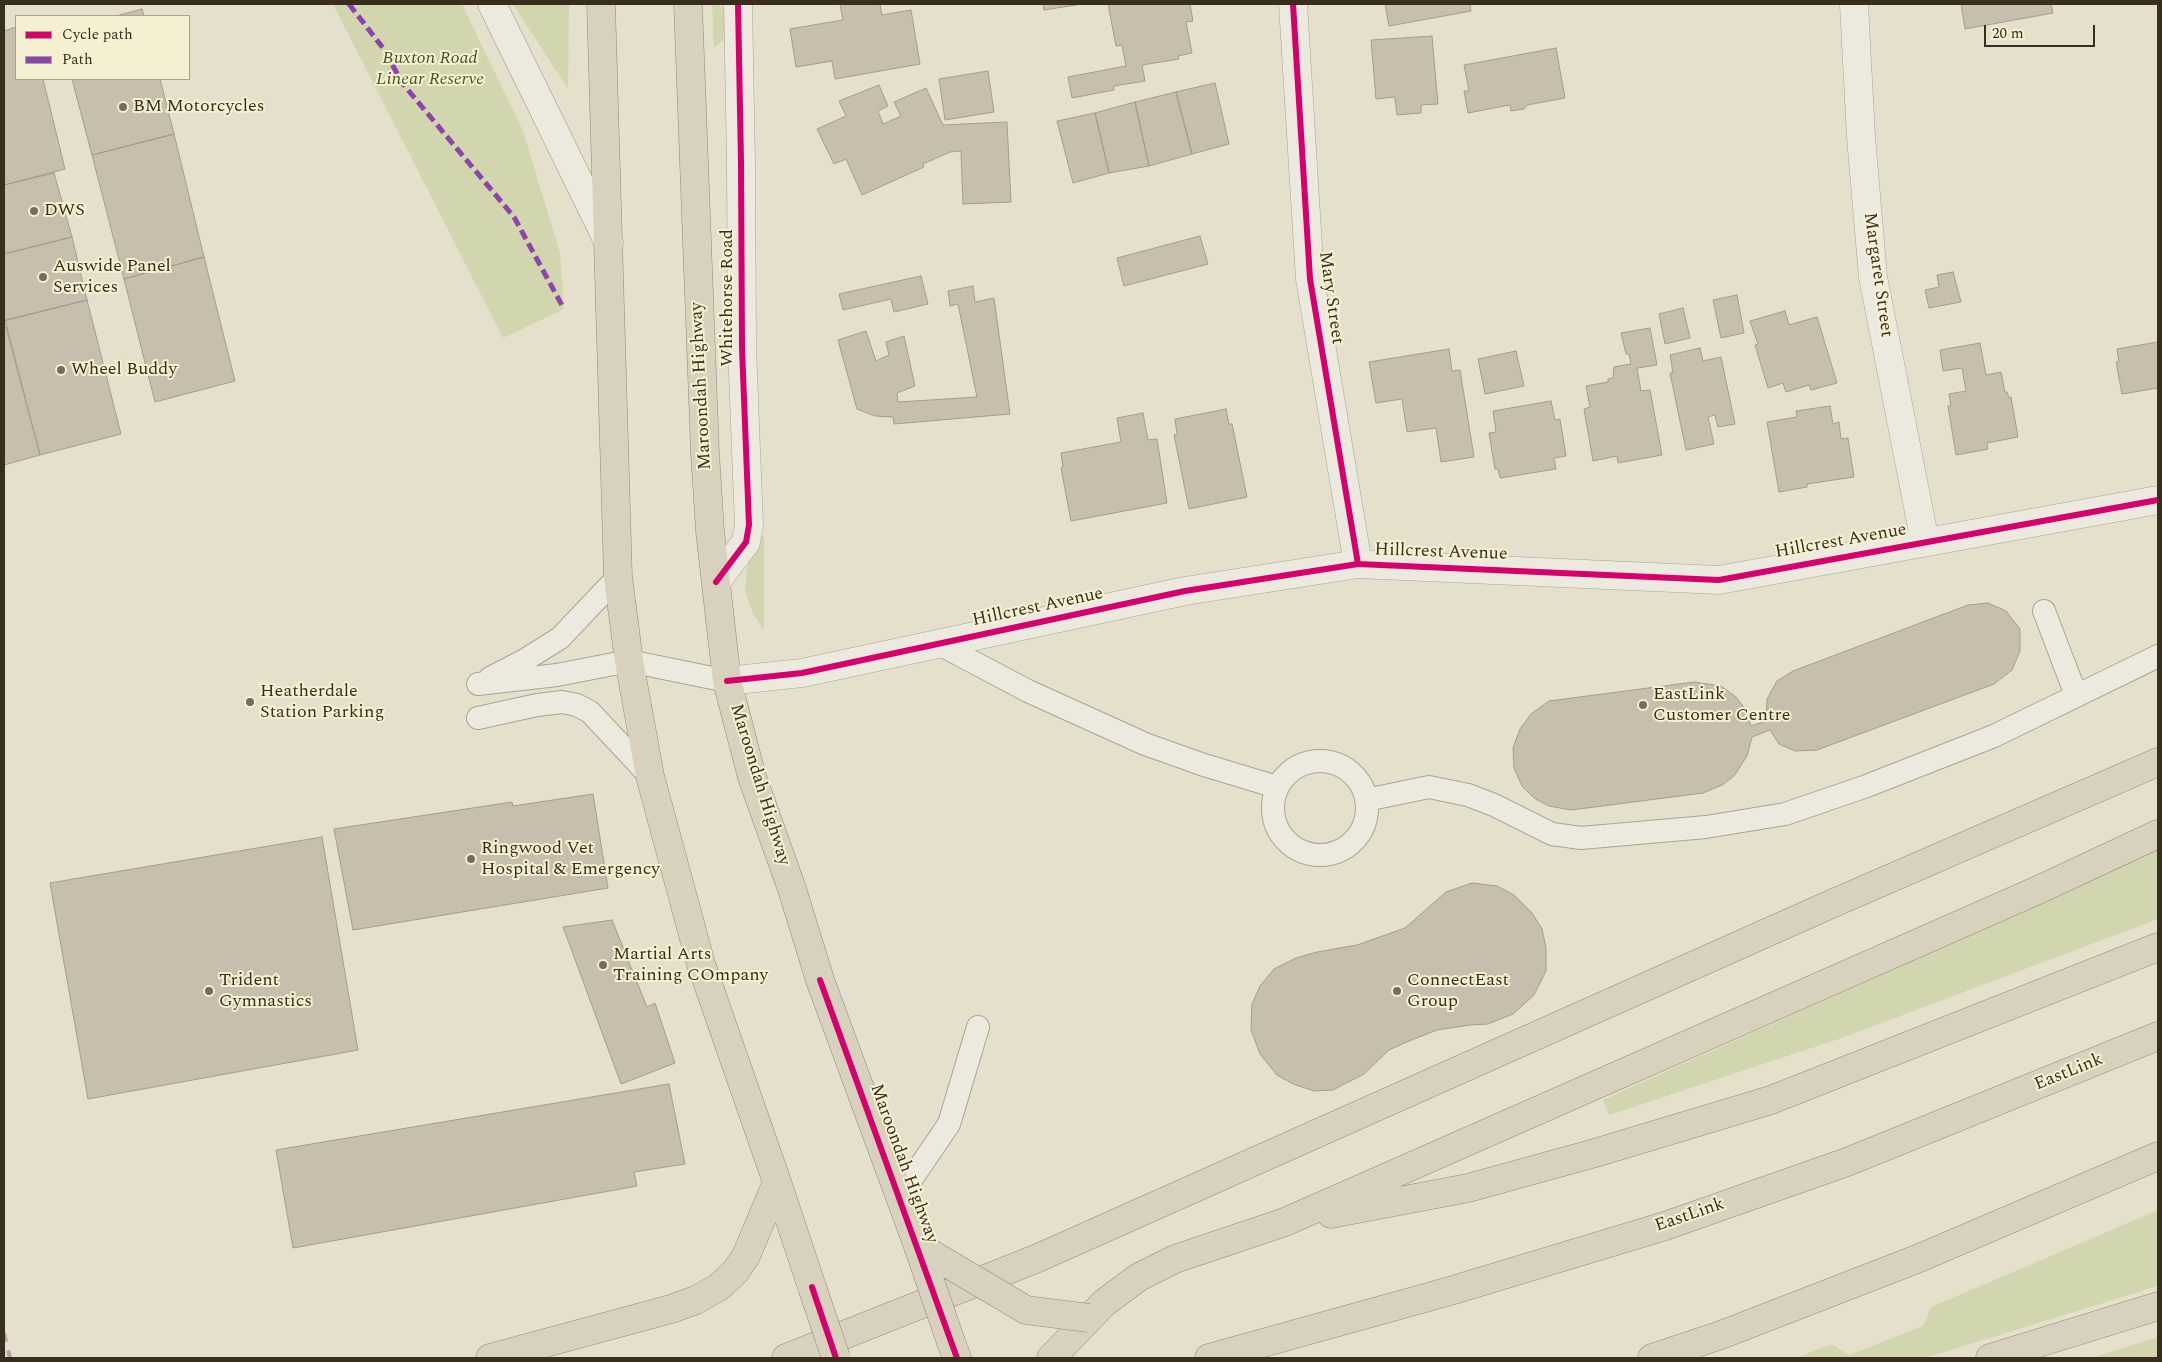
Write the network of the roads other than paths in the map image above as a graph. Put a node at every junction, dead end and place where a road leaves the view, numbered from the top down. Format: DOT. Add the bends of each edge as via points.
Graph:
graph roads {
  1 [pos="492,4"];
  2 [pos="601,4"];
  3 [pos="688,4"];
  4 [pos="738,4"];
  5 [pos="1293,4"];
  6 [pos="1854,4"];
  7 [pos="610,244"];
  8 [pos="2158,500"];
  9 [pos="1925,542"];
  10 [pos="1358,564"];
  11 [pos="618,577"];
  12 [pos="716,582"];
  13 [pos="2044,611"];
  14 [pos="941,645"];
  15 [pos="2158,656"];
  16 [pos="629,661"];
  17 [pos="727,681"];
  18 [pos="2076,695"];
  19 [pos="478,718"];
  20 [pos="2158,762"];
  21 [pos="650,776"];
  22 [pos="1277,787"];
  23 [pos="1366,800"];
  24 [pos="2158,834"];
  25 [pos="2158,947"];
  26 [pos="978,1027"];
  27 [pos="2158,1036"];
  28 [pos="2158,1156"];
  29 [pos="777,1182"];
  30 [pos="900,1196"];
  31 [pos="1285,1222"];
  32 [pos="918,1246"];
  33 [pos="2158,1306"];
  34 [pos="1089,1318"];
  35 [pos="952,1353"];
  36 [pos="490,1358"];
  37 [pos="786,1358"];
  38 [pos="836,1358"];
  39 [pos="1051,1358"];
  40 [pos="1209,1358"];
  41 [pos="1652,1358"];
  42 [pos="1990,1358"];
  1 -- 7 [label="street"];
  2 -- 7 [label="highway"];
  3 -- 12 [label="highway, Maroondah Highway" via="703,424"];
  4 -- 12 [label="street, Whitehorse Road" via="742,348 750,525 746,542"];
  5 -- 10 [label="street, Mary Street" via="1310,279"];
  6 -- 9 [label="street, Margaret Street" via="1861,137 1874,277"];
  7 -- 11 [label="highway"];
  8 -- 9 [label="street, Hillcrest Avenue"];
  9 -- 10 [label="street, Hillcrest Avenue" via="1719,580"];
  10 -- 14 [label="street, Hillcrest Avenue" via="1186,590"];
  11 -- 16 [label="highway"];
  11 -- 16 [label="lane" via="560,638 478,684 557,675"];
  12 -- 17 [label="highway, Maroondah Highway"];
  13 -- 18 [label="lane"];
  14 -- 17 [label="street, Hillcrest Avenue" via="784,676"];
  14 -- 22 [label="lane" via="1028,691 1145,744"];
  15 -- 18 [label="lane"];
  16 -- 17 [label="lane"];
  16 -- 21 [label="highway"];
  17 -- 30 [label="highway, Maroondah Highway" via="752,777 820,980"];
  18 -- 23 [label="lane" via="1994,736 1864,787 1785,814 1706,827 1581,838 1552,834 1468,795 1429,787"];
  19 -- 21 [label="lane" via="537,705 562,702 577,705 590,712"];
  20 -- 37 [label="highway" via="1038,1258"];
  21 -- 29 [label="highway" via="701,964"];
  22 -- 23 [label="lane" via="1286,774 1298,766 1312,761 1327,761 1341,765 1353,774 1362,786"];
  22 -- 23 [label="lane" via="1274,819 1281,834 1306,854 1338,852 1352,844 1367,816"];
  24 -- 31 [label="highway"];
  25 -- 31 [label="highway" via="1771,1100 1468,1188"];
  26 -- 30 [label="lane" via="949,1124"];
  27 -- 40 [label="highway, EastLink" via="1847,1162 1665,1226 1450,1291"];
  28 -- 41 [label="highway" via="1917,1259 1721,1335"];
  29 -- 36 [label="highway" via="746,1256 718,1288 671,1309"];
  29 -- 38 [label="highway, bridge"];
  30 -- 32 [label="highway, Maroondah Highway"];
  31 -- 34 [label="highway" via="1174,1259 1139,1277"];
  32 -- 34 [label="highway, bridge" via="1026,1310"];
  32 -- 35 [label="highway, Maroondah Highway, bridge"];
  33 -- 42 [label="highway"];
  34 -- 39 [label="highway"];
}
